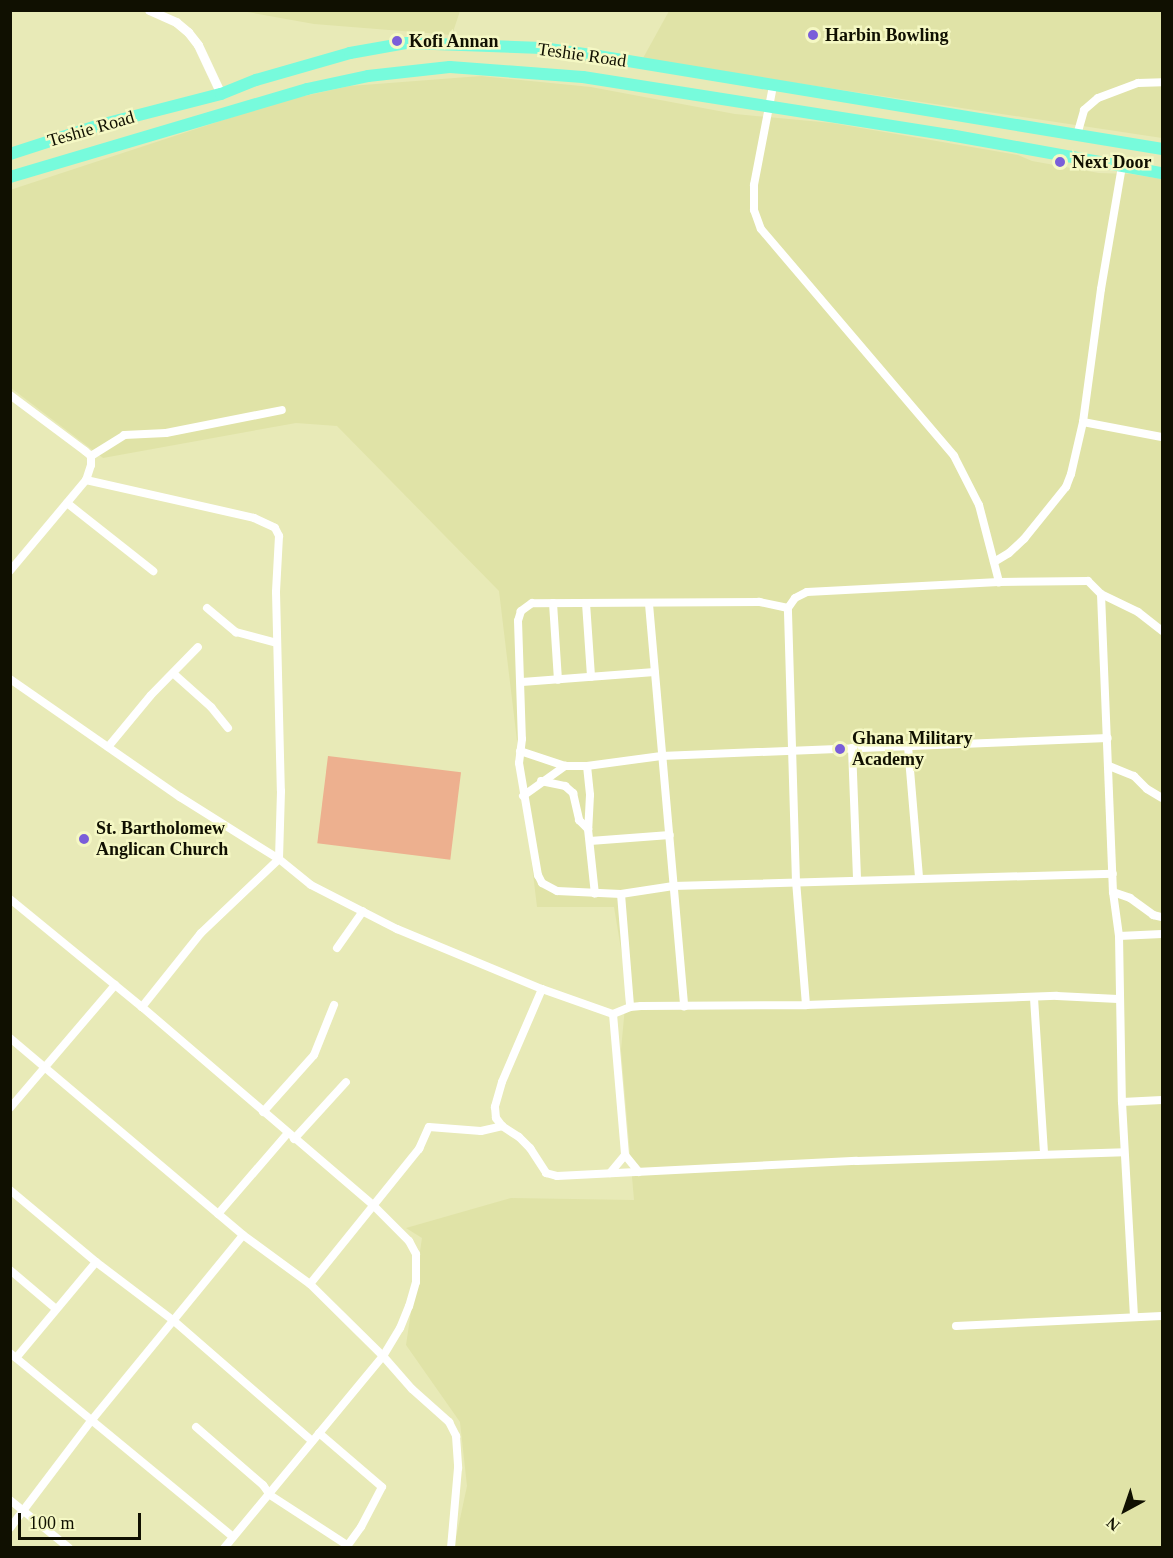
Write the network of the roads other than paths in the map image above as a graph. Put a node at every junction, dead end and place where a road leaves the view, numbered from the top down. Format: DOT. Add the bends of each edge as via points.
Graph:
graph roads {
  1 [pos="149,10"];
  2 [pos="1162,82"];
  3 [pos="772,86"];
  4 [pos="221,94"];
  5 [pos="767,108"];
  6 [pos="1077,135"];
  7 [pos="1162,149"];
  8 [pos="10,154"];
  9 [pos="1122,166"];
  10 [pos="1162,173"];
  11 [pos="10,177"];
  12 [pos="10,395"];
  13 [pos="282,410"];
  14 [pos="1083,422"];
  15 [pos="1162,437"];
  16 [pos="91,456"];
  17 [pos="86,480"];
  18 [pos="67,503"];
  19 [pos="994,562"];
  20 [pos="10,571"];
  21 [pos="153,571"];
  22 [pos="999,582"];
  23 [pos="1101,594"];
  24 [pos="553,603"];
  25 [pos="586,603"];
  26 [pos="649,604"];
  27 [pos="207,608"];
  28 [pos="788,608"];
  29 [pos="1162,631"];
  30 [pos="277,643"];
  31 [pos="198,647"];
  32 [pos="655,672"];
  33 [pos="174,674"];
  34 [pos="591,677"];
  35 [pos="10,679"];
  36 [pos="558,680"];
  37 [pos="522,682"];
  38 [pos="228,728"];
  39 [pos="1108,738"];
  40 [pos="908,746"];
  41 [pos="108,747"];
  42 [pos="852,748"];
  43 [pos="520,751"];
  44 [pos="793,751"];
  45 [pos="661,756"];
  46 [pos="566,766"];
  47 [pos="587,766"];
  48 [pos="1109,766"];
  49 [pos="541,781"];
  50 [pos="523,796"];
  51 [pos="1162,798"];
  52 [pos="588,829"];
  53 [pos="670,835"];
  54 [pos="590,841"];
  55 [pos="279,859"];
  56 [pos="1113,874"];
  57 [pos="919,877"];
  58 [pos="856,879"];
  59 [pos="796,882"];
  60 [pos="673,886"];
  61 [pos="1113,892"];
  62 [pos="595,894"];
  63 [pos="621,894"];
  64 [pos="10,899"];
  65 [pos="363,911"];
  66 [pos="1162,917"];
  67 [pos="1162,934"];
  68 [pos="1119,936"];
  69 [pos="337,948"];
  70 [pos="115,985"];
  71 [pos="542,989"];
  72 [pos="1034,998"];
  73 [pos="1118,999"];
  74 [pos="334,1005"];
  75 [pos="806,1005"];
  76 [pos="142,1006"];
  77 [pos="684,1006"];
  78 [pos="630,1007"];
  79 [pos="613,1014"];
  80 [pos="10,1038"];
  81 [pos="47,1068"];
  82 [pos="346,1082"];
  83 [pos="1162,1100"];
  84 [pos="1122,1102"];
  85 [pos="10,1108"];
  86 [pos="263,1112"];
  87 [pos="502,1126"];
  88 [pos="291,1136"];
  89 [pos="1124,1152"];
  90 [pos="1044,1153"];
  91 [pos="625,1155"];
  92 [pos="639,1172"];
  93 [pos="610,1173"];
  94 [pos="10,1190"];
  95 [pos="373,1205"];
  96 [pos="218,1214"];
  97 [pos="243,1235"];
  98 [pos="96,1262"];
  99 [pos="10,1270"];
  100 [pos="310,1284"];
  101 [pos="56,1309"];
  102 [pos="1134,1316"];
  103 [pos="1162,1316"];
  104 [pos="174,1321"];
  105 [pos="956,1326"];
  106 [pos="13,1355"];
  107 [pos="383,1356"];
  108 [pos="91,1421"];
  109 [pos="196,1427"];
  110 [pos="319,1433"];
  111 [pos="312,1441"];
  112 [pos="270,1495"];
  113 [pos="10,1500"];
  114 [pos="22,1510"];
  115 [pos="10,1528"];
  116 [pos="233,1537"];
  117 [pos="347,1546"];
  118 [pos="69,1548"];
  119 [pos="224,1548"];
  120 [pos="451,1548"];
  1 -- 4 [label="street" via="188,32"];
  2 -- 6 [label="street" via="1138,83 1098,98 1084,110"];
  3 -- 4 [label="main road, Teshie Road" via="542,48 406,43 350,53"];
  3 -- 5 [label="street"];
  3 -- 6 [label="main road, Teshie Road"];
  4 -- 8 [label="main road, Teshie Road" via="100,125"];
  5 -- 9 [label="main road, Teshie Road"];
  5 -- 11 [label="main road, Teshie Road" via="572,75 450,67 368,76 307,89"];
  5 -- 19 [label="street" via="754,185 754,210 761,230 954,456 979,505"];
  6 -- 7 [label="main road, Teshie Road"];
  9 -- 10 [label="main road, Teshie Road"];
  9 -- 14 [label="street"];
  12 -- 16 [label="street"];
  13 -- 16 [label="street" via="166,433 124,435"];
  14 -- 15 [label="street"];
  14 -- 19 [label="street" via="1066,487 1024,539"];
  16 -- 17 [label="street"];
  17 -- 18 [label="street"];
  17 -- 30 [label="street" via="254,518 275,528 279,536"];
  18 -- 20 [label="street"];
  18 -- 21 [label="street"];
  19 -- 22 [label="street"];
  22 -- 23 [label="street" via="1088,581"];
  22 -- 28 [label="street" via="807,592 795,598"];
  23 -- 29 [label="street" via="1138,612"];
  23 -- 39 [label="street"];
  24 -- 25 [label="street"];
  24 -- 36 [label="street"];
  24 -- 37 [label="street" via="532,603 521,611 518,621"];
  25 -- 26 [label="street"];
  25 -- 34 [label="street"];
  26 -- 28 [label="street" via="759,602"];
  26 -- 32 [label="street"];
  27 -- 30 [label="street" via="236,632"];
  28 -- 44 [label="street"];
  30 -- 55 [label="street"];
  31 -- 33 [label="street"];
  32 -- 34 [label="street"];
  32 -- 45 [label="street"];
  33 -- 38 [label="street"];
  33 -- 41 [label="street"];
  34 -- 36 [label="street"];
  35 -- 41 [label="street"];
  36 -- 37 [label="street"];
  37 -- 43 [label="street"];
  39 -- 40 [label="street"];
  39 -- 48 [label="street"];
  40 -- 42 [label="street"];
  40 -- 57 [label="street"];
  41 -- 55 [label="street"];
  42 -- 44 [label="street"];
  42 -- 58 [label="street"];
  43 -- 46 [label="street"];
  43 -- 50 [label="street"];
  44 -- 45 [label="street"];
  44 -- 59 [label="street"];
  45 -- 47 [label="street"];
  45 -- 53 [label="street"];
  46 -- 47 [label="street"];
  46 -- 49 [label="street"];
  47 -- 52 [label="street"];
  48 -- 51 [label="street" via="1134,776"];
  48 -- 56 [label="street"];
  49 -- 50 [label="street"];
  49 -- 52 [label="street" via="565,786 573,793 579,820"];
  50 -- 62 [label="street" via="542,884 557,891"];
  52 -- 54 [label="street"];
  53 -- 54 [label="street"];
  53 -- 60 [label="street"];
  54 -- 62 [label="street"];
  55 -- 65 [label="street" via="310,885"];
  55 -- 76 [label="street" via="201,933"];
  56 -- 57 [label="street"];
  56 -- 61 [label="street"];
  57 -- 58 [label="street"];
  58 -- 59 [label="street"];
  59 -- 60 [label="street"];
  59 -- 75 [label="street"];
  60 -- 63 [label="street"];
  60 -- 77 [label="street"];
  61 -- 66 [label="street"];
  61 -- 68 [label="street"];
  62 -- 63 [label="street"];
  63 -- 78 [label="street"];
  64 -- 70 [label="street"];
  65 -- 69 [label="street"];
  65 -- 71 [label="street"];
  67 -- 68 [label="street"];
  68 -- 73 [label="street"];
  70 -- 76 [label="street"];
  70 -- 81 [label="street"];
  71 -- 79 [label="street"];
  71 -- 87 [label="street" via="502,1082 495,1107"];
  72 -- 73 [label="street"];
  72 -- 75 [label="street"];
  72 -- 90 [label="street"];
  73 -- 84 [label="street"];
  74 -- 86 [label="street" via="314,1055"];
  75 -- 77 [label="street"];
  76 -- 86 [label="street"];
  77 -- 78 [label="street"];
  78 -- 79 [label="street"];
  79 -- 91 [label="street"];
  80 -- 81 [label="street"];
  81 -- 85 [label="street"];
  81 -- 96 [label="street"];
  82 -- 88 [label="street"];
  83 -- 84 [label="street"];
  84 -- 89 [label="street"];
  86 -- 88 [label="street"];
  87 -- 93 [label="street" via="530,1148 546,1173"];
  87 -- 95 [label="street" via="480,1131 429,1127 419,1149"];
  88 -- 95 [label="street"];
  88 -- 96 [label="street"];
  89 -- 90 [label="street"];
  89 -- 102 [label="street"];
  90 -- 92 [label="street"];
  91 -- 92 [label="street"];
  91 -- 93 [label="street"];
  92 -- 93 [label="street"];
  94 -- 98 [label="street"];
  95 -- 100 [label="street"];
  95 -- 107 [label="street" via="410,1241 416,1254 416,1282 409,1306"];
  96 -- 97 [label="street"];
  97 -- 100 [label="street"];
  97 -- 104 [label="street"];
  98 -- 101 [label="street"];
  98 -- 104 [label="street"];
  99 -- 101 [label="street"];
  100 -- 107 [label="street"];
  101 -- 106 [label="street"];
  102 -- 103 [label="street"];
  102 -- 105 [label="street"];
  104 -- 108 [label="street"];
  104 -- 111 [label="street"];
  106 -- 108 [label="street"];
  107 -- 110 [label="street"];
  107 -- 120 [label="street" via="453,1428 458,1468"];
  108 -- 114 [label="street"];
  108 -- 116 [label="street"];
  109 -- 112 [label="street"];
  110 -- 111 [label="street"];
  110 -- 117 [label="street" via="382,1487"];
  111 -- 112 [label="street"];
  112 -- 116 [label="street"];
  112 -- 117 [label="street"];
  113 -- 114 [label="street"];
  114 -- 115 [label="street"];
  114 -- 118 [label="street"];
  116 -- 119 [label="street"];
}
